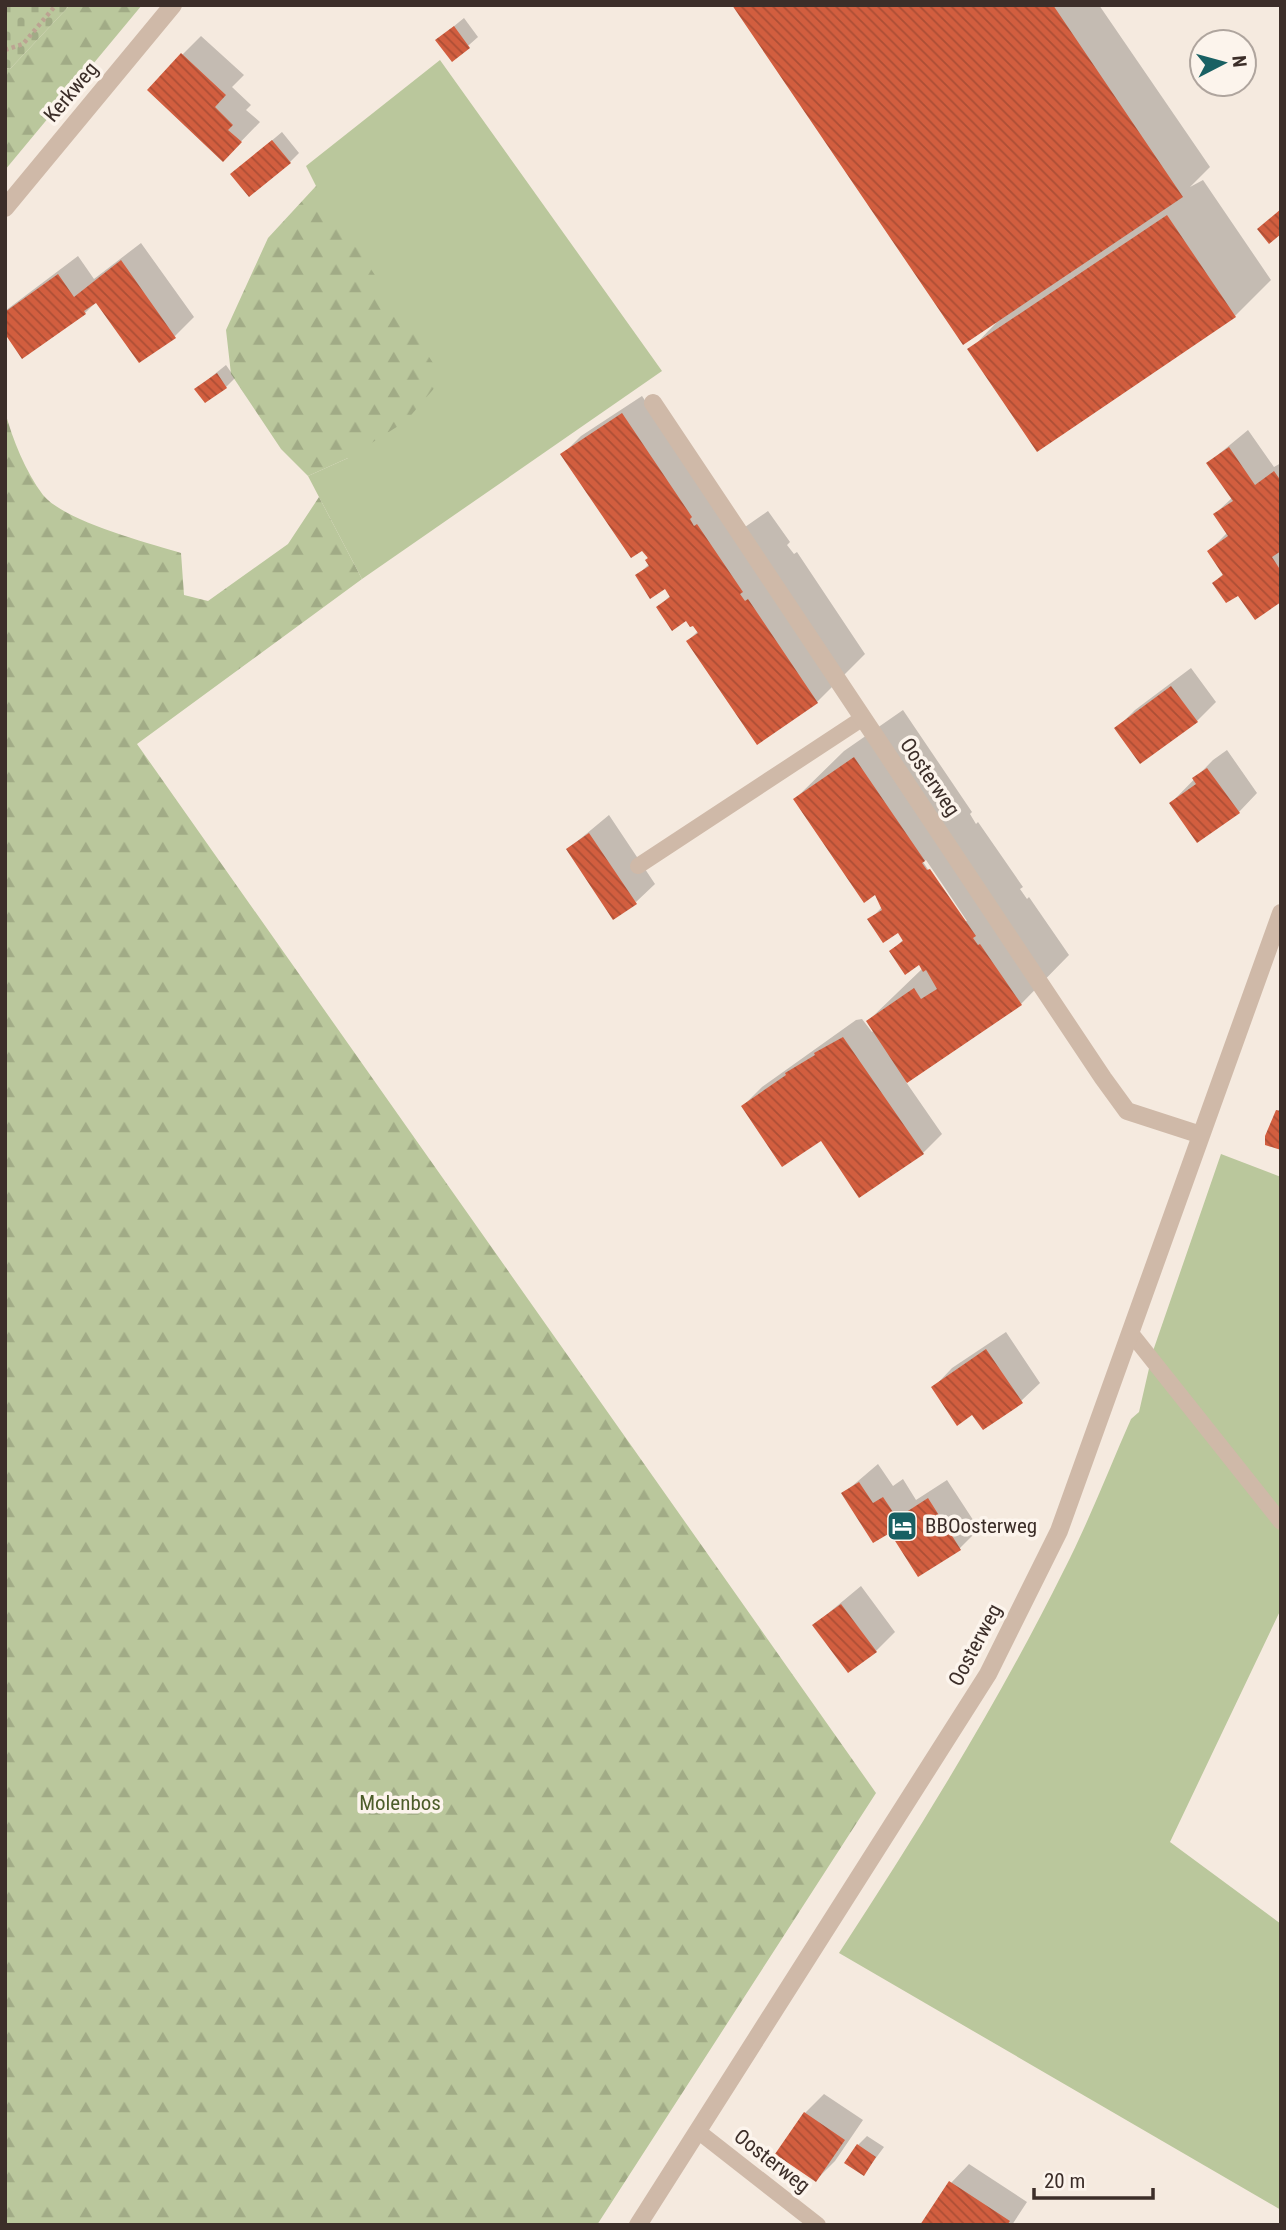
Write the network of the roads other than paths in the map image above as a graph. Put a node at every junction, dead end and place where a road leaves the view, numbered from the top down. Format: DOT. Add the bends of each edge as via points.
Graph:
graph roads {
  1 [pos="173,5"];
  2 [pos="5,208"];
  3 [pos="653,403"];
  4 [pos="863,718"];
  5 [pos="638,866"];
  6 [pos="1281,913"];
  7 [pos="1201,1135"];
  8 [pos="1130,1332"];
  9 [pos="1281,1522"];
  10 [pos="699,2132"];
  11 [pos="638,2225"];
  12 [pos="818,2225"];
  1 -- 2 [label="street, Kerkweg"];
  3 -- 4 [label="street, Oosterweg"];
  4 -- 5 [label="lane"];
  4 -- 7 [label="street, Oosterweg" via="1127,1111"];
  6 -- 7 [label="street, Oosterweg"];
  7 -- 8 [label="street, Oosterweg"];
  8 -- 9 [label="lane"];
  8 -- 10 [label="street, Oosterweg" via="1059,1531 988,1674"];
  10 -- 11 [label="street, Oosterweg"];
  10 -- 12 [label="lane, Oosterweg"];
}
